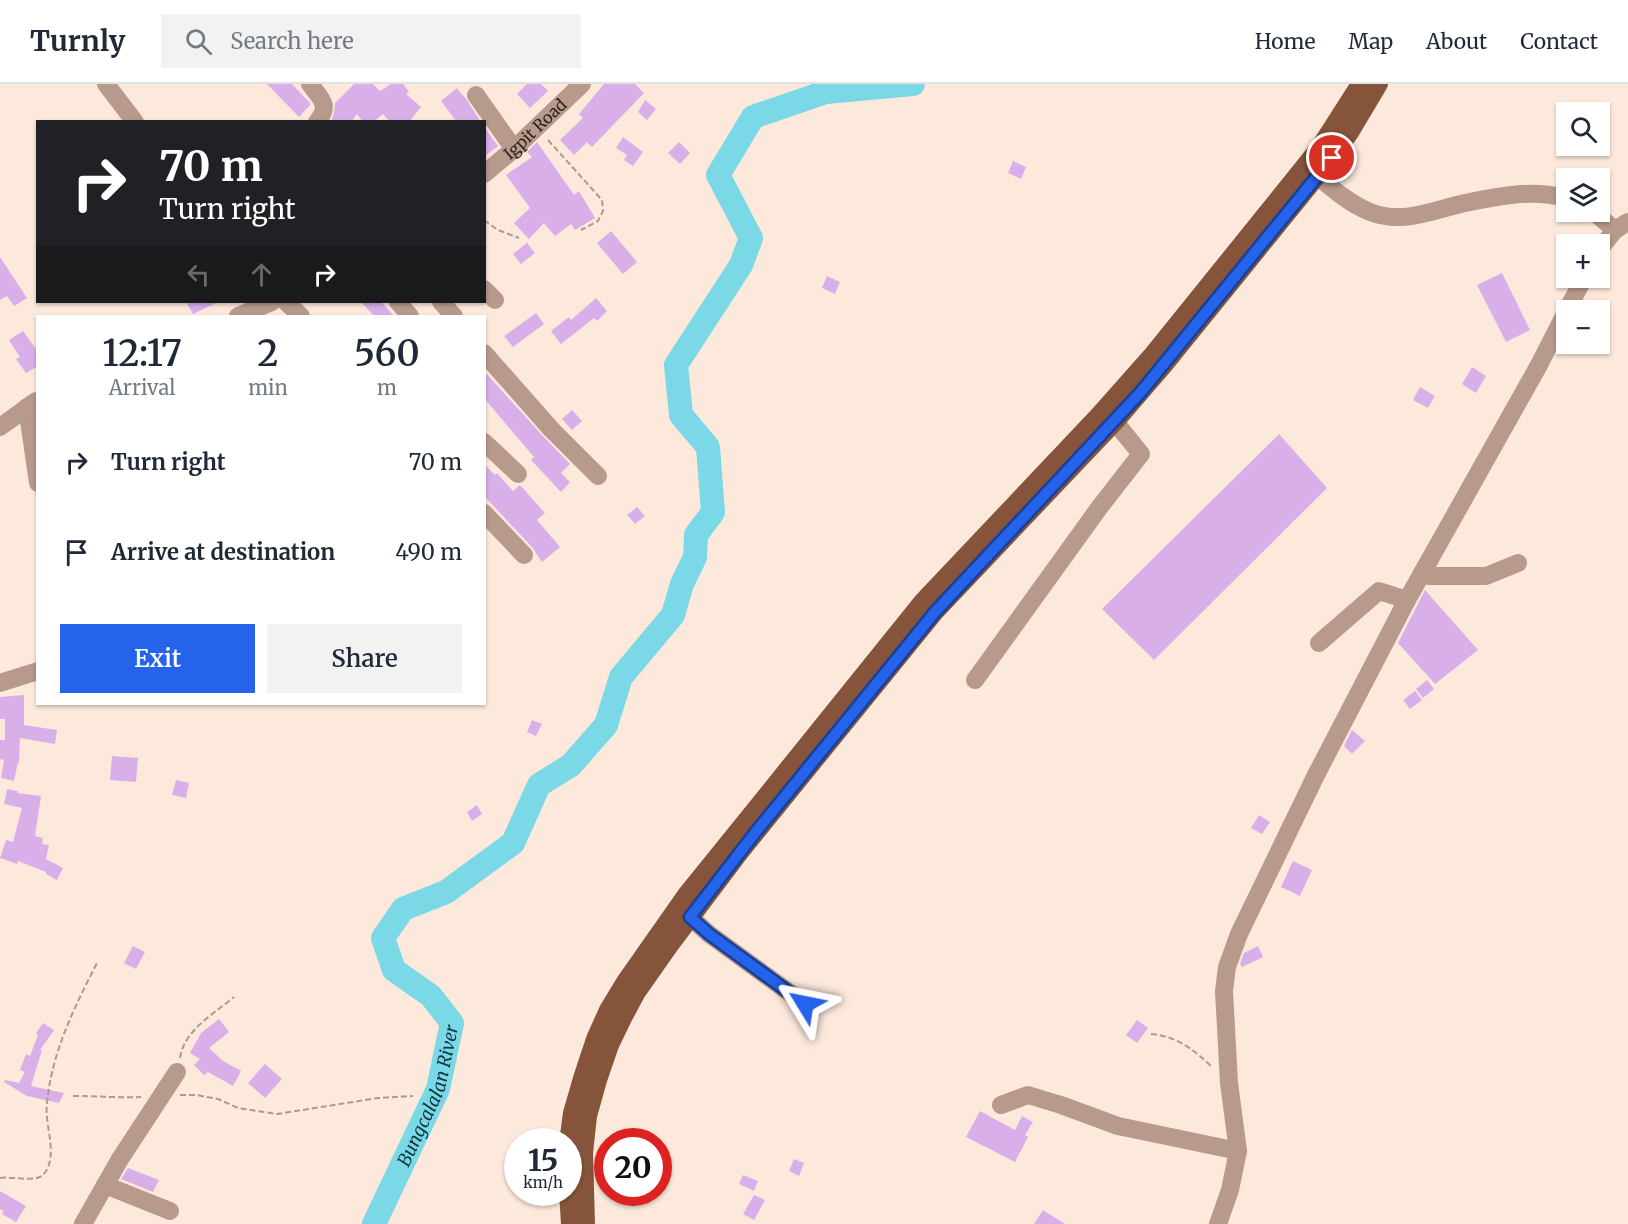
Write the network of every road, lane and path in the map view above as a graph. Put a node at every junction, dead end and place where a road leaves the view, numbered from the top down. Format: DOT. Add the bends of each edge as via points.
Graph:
graph roads {
  1 [pos="106,84"];
  2 [pos="310,84"];
  3 [pos="582,84"];
  4 [pos="1360,84"];
  5 [pos="1379,84"];
  6 [pos="477,95"];
  7 [pos="133,120"];
  8 [pos="318,120"];
  9 [pos="537,127"];
  10 [pos="514,149"];
  11 [pos="1311,171"];
  12 [pos="486,172"];
  13 [pos="1556,196"];
  14 [pos="486,221"];
  15 [pos="1622,226"];
  16 [pos="581,230"];
  17 [pos="519,238"];
  18 [pos="1610,239"];
  19 [pos="287,303"];
  20 [pos="399,303"];
  21 [pos="442,303"];
  22 [pos="260,304"];
  23 [pos="240,315"];
  24 [pos="300,315"];
  25 [pos="409,315"];
  26 [pos="453,315"];
  27 [pos="1556,331"];
  28 [pos="486,355"];
  29 [pos="32,403"];
  30 [pos="1114,422"];
  31 [pos="0,427"];
  32 [pos="486,444"];
  33 [pos="36,456"];
  34 [pos="518,474"];
  35 [pos="598,476"];
  36 [pos="486,515"];
  37 [pos="524,555"];
  38 [pos="1518,563"];
  39 [pos="1422,573"];
  40 [pos="1407,600"];
  41 [pos="1319,643"];
  42 [pos="36,672"];
  43 [pos="975,680"];
  44 [pos="0,683"];
  45 [pos="690,917"];
  46 [pos="98,961"];
  47 [pos="234,997"];
  48 [pos="805,1004"];
  49 [pos="1152,1034"];
  50 [pos="177,1072"];
  51 [pos="1229,1083"];
  52 [pos="73,1096"];
  53 [pos="160,1096"];
  54 [pos="413,1096"];
  55 [pos="1002,1105"];
  56 [pos="570,1128"];
  57 [pos="1238,1151"];
  58 [pos="0,1178"];
  59 [pos="105,1185"];
  60 [pos="569,1206"];
  61 [pos="170,1211"];
  62 [pos="83,1224"];
  63 [pos="570,1224"];
  64 [pos="586,1224"];
  65 [pos="1218,1224"];
  1 -- 7 [label="street"];
  2 -- 8 [label="street" via="325,105"];
  3 -- 9 [label="street, Igpit Road"];
  4 -- 11 [label="main road"];
  5 -- 11 [label="main road" via="1351,131"];
  6 -- 10 [label="street"];
  9 -- 10 [label="street, Igpit Road"];
  9 -- 16 [label="path" via="602,200 603,211 598,221"];
  10 -- 12 [label="street, Igpit Road"];
  11 -- 13 [label="street" via="1351,202 1387,217 1405,218 1517,194"];
  11 -- 30 [label="main road" via="1165,364"];
  11 -- 56 [label="main road" via="1126,386 923,601 686,895 608,1010 583,1075"];
  14 -- 17 [label="path"];
  15 -- 18 [label="street"];
  19 -- 24 [label="street"];
  20 -- 25 [label="street"];
  21 -- 26 [label="street"];
  22 -- 23 [label="street"];
  27 -- 39 [label="street"];
  28 -- 35 [label="street"];
  29 -- 31 [label="street"];
  29 -- 33 [label="street"];
  30 -- 43 [label="street" via="1141,454"];
  30 -- 45 [label="main road" via="935,612"];
  32 -- 34 [label="street"];
  36 -- 37 [label="street"];
  38 -- 39 [label="street" via="1486,576"];
  39 -- 40 [label="street"];
  40 -- 41 [label="street" via="1379,591"];
  40 -- 51 [label="street" via="1239,934 1227,967 1224,991"];
  42 -- 44 [label="street"];
  45 -- 48 [label="street"];
  45 -- 64 [label="main road" via="637,992 610,1045 598,1080 588,1116 584,1153"];
  46 -- 58 [label="path" via="74,1007 53,1067 46,1104 49,1165 41,1178"];
  47 -- 50 [label="path" via="193,1031 180,1052"];
  49 -- 51 [label="path" via="1165,1035 1190,1047"];
  50 -- 53 [label="street"];
  51 -- 57 [label="street"];
  52 -- 53 [label="path"];
  53 -- 54 [label="path" via="196,1095 238,1108 277,1114"];
  53 -- 59 [label="street"];
  55 -- 57 [label="street" via="1028,1095 1118,1126"];
  57 -- 65 [label="street"];
  59 -- 61 [label="street"];
  59 -- 62 [label="street"];
  60 -- 63 [label="main road"];
}
